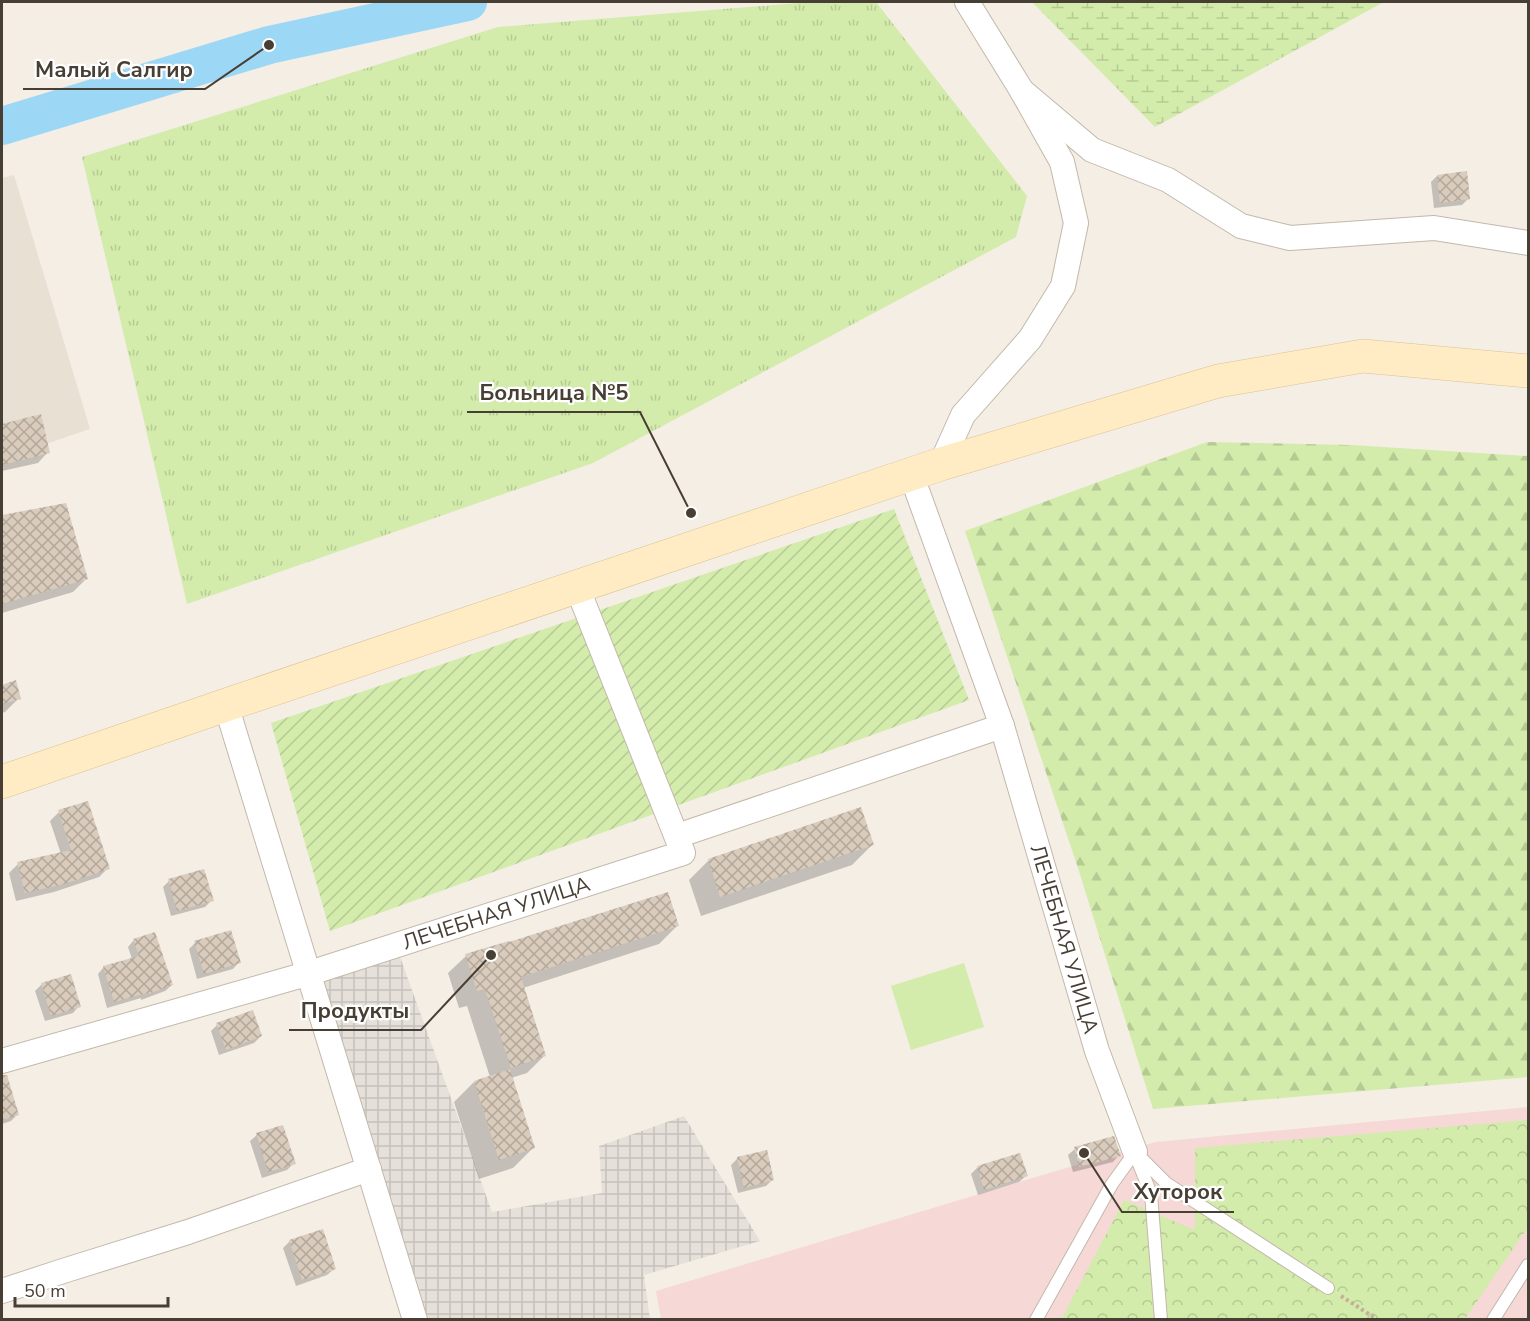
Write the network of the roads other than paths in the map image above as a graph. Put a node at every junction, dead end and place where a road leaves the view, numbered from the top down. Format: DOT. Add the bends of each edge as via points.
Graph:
graph roads {
  1 [pos="967,2"];
  2 [pos="1022,92"];
  3 [pos="1528,243"];
  4 [pos="1528,371"];
  5 [pos="926,469"];
  6 [pos="577,587"];
  7 [pos="226,705"];
  8 [pos="1002,726"];
  9 [pos="2,782"];
  10 [pos="680,845"];
  11 [pos="310,973"];
  12 [pos="2,1061"];
  13 [pos="1135,1152"];
  14 [pos="369,1169"];
  15 [pos="1528,1265"];
  16 [pos="1328,1288"];
  17 [pos="2,1291"];
  18 [pos="415,1320"];
  19 [pos="1036,1320"];
  20 [pos="1161,1320"];
  21 [pos="1493,1320"];
  1 -- 2 [label="street"];
  2 -- 3 [label="street" via="1092,150 1168,180 1241,226 1290,238 1434,228"];
  2 -- 5 [label="street" via="1062,162 1076,223 1063,286 1030,339 963,414"];
  4 -- 5 [label="main road" via="1363,356 1218,381"];
  5 -- 6 [label="main road"];
  5 -- 8 [label="street, ЛЕЧЕБНАЯ УЛИЦА"];
  6 -- 7 [label="main road"];
  6 -- 10 [label="street"];
  7 -- 9 [label="main road"];
  7 -- 11 [label="street"];
  8 -- 10 [label="street, ЛЕЧЕБНАЯ УЛИЦА"];
  8 -- 13 [label="street, ЛЕЧЕБНАЯ УЛИЦА" via="1097,1051"];
  10 -- 11 [label="street, ЛЕЧЕБНАЯ УЛИЦА"];
  11 -- 12 [label="street, ЛЕЧЕБНАЯ УЛИЦА"];
  11 -- 14 [label="street"];
  13 -- 16 [label="lane" via="1166,1183"];
  13 -- 19 [label="lane" via="1112,1184"];
  13 -- 20 [label="lane" via="1151,1194"];
  14 -- 17 [label="street"];
  14 -- 18 [label="street"];
  15 -- 21 [label="lane"];
}
